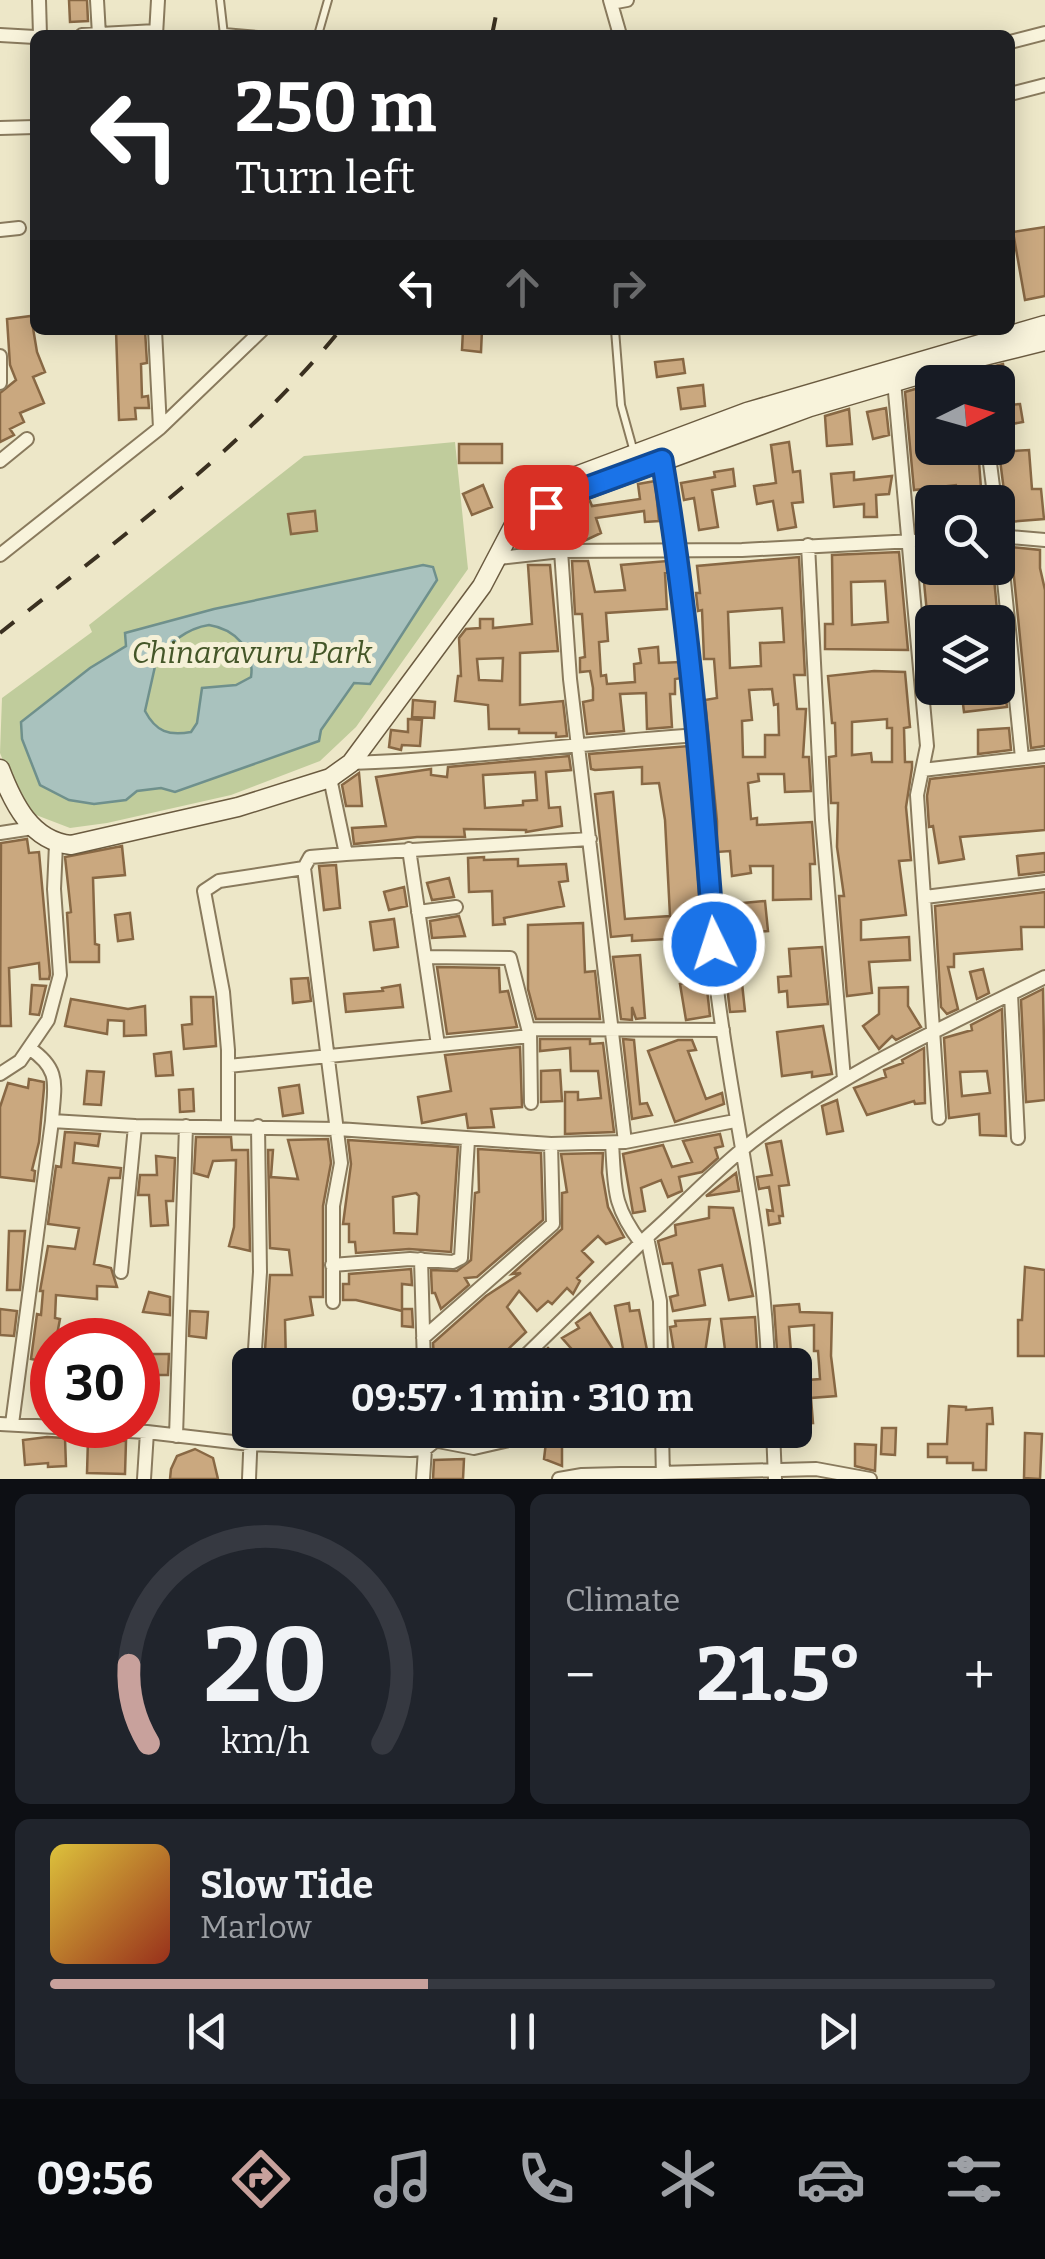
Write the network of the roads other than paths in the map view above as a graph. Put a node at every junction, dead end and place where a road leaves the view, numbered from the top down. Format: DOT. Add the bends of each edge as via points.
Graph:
graph roads {
  1 [pos="39,0"];
  2 [pos="97,0"];
  3 [pos="158,0"];
  4 [pos="220,0"];
  5 [pos="328,0"];
  6 [pos="628,0"];
  7 [pos="610,2"];
  8 [pos="38,30"];
  9 [pos="99,30"];
  10 [pos="156,30"];
  11 [pos="224,30"];
  12 [pos="319,30"];
  13 [pos="618,30"];
  14 [pos="1045,34"];
  15 [pos="0,36"];
  16 [pos="30,36"];
  17 [pos="1015,41"];
  18 [pos="1045,86"];
  19 [pos="1015,93"];
  20 [pos="30,127"];
  21 [pos="0,128"];
  22 [pos="19,228"];
  23 [pos="0,230"];
  24 [pos="1045,325"];
  25 [pos="1015,334"];
  26 [pos="155,335"];
  27 [pos="257,335"];
  28 [pos="615,335"];
  29 [pos="1011,335"];
  30 [pos="1045,341"];
  31 [pos="0,356"];
  32 [pos="976,358"];
  33 [pos="977,365"];
  34 [pos="894,381"];
  35 [pos="0,383"];
  36 [pos="160,428"];
  37 [pos="27,439"];
  38 [pos="635,454"];
  39 [pos="662,460"];
  40 [pos="0,461"];
  41 [pos="528,511"];
  42 [pos="1015,535"];
  43 [pos="1045,540"];
  44 [pos="909,541"];
  45 [pos="915,541"];
  46 [pos="808,545"];
  47 [pos="561,551"];
  48 [pos="677,551"];
  49 [pos="0,555"];
  50 [pos="499,558"];
  51 [pos="1004,585"];
  52 [pos="697,735"];
  53 [pos="578,743"];
  54 [pos="1045,756"];
  55 [pos="1022,758"];
  56 [pos="351,763"];
  57 [pos="0,769"];
  58 [pos="922,770"];
  59 [pos="330,778"];
  60 [pos="33,828"];
  61 [pos="0,833"];
  62 [pos="590,840"];
  63 [pos="56,844"];
  64 [pos="409,850"];
  65 [pos="346,854"];
  66 [pos="304,868"];
  67 [pos="1045,882"];
  68 [pos="925,896"];
  69 [pos="456,907"];
  70 [pos="418,912"];
  71 [pos="424,957"];
  72 [pos="1045,977"];
  73 [pos="1010,994"];
  74 [pos="529,1003"];
  75 [pos="609,1028"];
  76 [pos="722,1030"];
  77 [pos="530,1032"];
  78 [pos="932,1035"];
  79 [pos="438,1045"];
  80 [pos="29,1048"];
  81 [pos="330,1056"];
  82 [pos="228,1066"];
  83 [pos="0,1074"];
  84 [pos="844,1079"];
  85 [pos="530,1102"];
  86 [pos="939,1118"];
  87 [pos="735,1121"];
  88 [pos="52,1122"];
  89 [pos="134,1126"];
  90 [pos="186,1126"];
  91 [pos="228,1126"];
  92 [pos="258,1126"];
  93 [pos="338,1128"];
  94 [pos="1018,1138"];
  95 [pos="468,1140"];
  96 [pos="618,1142"];
  97 [pos="550,1144"];
  98 [pos="743,1149"];
  99 [pos="644,1240"];
  100 [pos="420,1260"];
  101 [pos="332,1265"];
  102 [pos="121,1272"];
  103 [pos="333,1302"];
  104 [pos="423,1338"];
  105 [pos="255,1348"];
  106 [pos="423,1348"];
  107 [pos="533,1348"];
  108 [pos="661,1348"];
  109 [pos="767,1348"];
  110 [pos="6,1424"];
  111 [pos="160,1434"];
  112 [pos="176,1436"];
  113 [pos="232,1437"];
  114 [pos="146,1448"];
  115 [pos="250,1448"];
  116 [pos="431,1448"];
  117 [pos="662,1448"];
  118 [pos="773,1448"];
  119 [pos="775,1474"];
  120 [pos="663,1476"];
  121 [pos="144,1479"];
  122 [pos="249,1479"];
  123 [pos="423,1479"];
  124 [pos="559,1479"];
  125 [pos="870,1479"];
  1 -- 8 [label="street"];
  2 -- 9 [label="street"];
  3 -- 10 [label="street"];
  4 -- 11 [label="lane"];
  5 -- 12 [label="lane"];
  6 -- 7 [label="street"];
  7 -- 13 [label="street"];
  14 -- 17 [label="street"];
  15 -- 16 [label="street"];
  18 -- 19 [label="street"];
  20 -- 21 [label="street"];
  22 -- 23 [label="street"];
  24 -- 25 [label="main road"];
  26 -- 36 [label="street"];
  27 -- 36 [label="street"];
  28 -- 38 [label="lane" via="621,405"];
  29 -- 38 [label="main road" via="747,412"];
  30 -- 32 [label="main road"];
  31 -- 35 [label="street"];
  32 -- 33 [label="street"];
  32 -- 34 [label="main road"];
  34 -- 39 [label="main road"];
  34 -- 44 [label="street"];
  36 -- 49 [label="street"];
  37 -- 40 [label="street"];
  38 -- 41 [label="main road" via="540,494"];
  39 -- 41 [label="main road"];
  39 -- 48 [label="street"];
  41 -- 50 [label="main road"];
  42 -- 43 [label="street"];
  44 -- 45 [label="street"];
  44 -- 46 [label="street"];
  44 -- 58 [label="street" via="927,746"];
  46 -- 48 [label="street"];
  46 -- 84 [label="street"];
  47 -- 48 [label="street"];
  47 -- 50 [label="street"];
  47 -- 53 [label="street"];
  48 -- 52 [label="street"];
  50 -- 56 [label="main road"];
  51 -- 55 [label="street"];
  52 -- 53 [label="street"];
  52 -- 76 [label="street"];
  53 -- 56 [label="street"];
  53 -- 62 [label="street"];
  54 -- 55 [label="street"];
  55 -- 58 [label="street"];
  56 -- 59 [label="main road"];
  57 -- 60 [label="main road"];
  58 -- 68 [label="street" via="917,795"];
  59 -- 63 [label="main road" via="210,815"];
  59 -- 65 [label="street"];
  60 -- 61 [label="street"];
  60 -- 63 [label="main road"];
  62 -- 64 [label="street"];
  62 -- 75 [label="street"];
  63 -- 80 [label="street" via="60,976 48,1020"];
  64 -- 65 [label="street"];
  64 -- 70 [label="street"];
  65 -- 66 [label="street" via="310,857"];
  66 -- 81 [label="street"];
  66 -- 82 [label="street" via="220,881 204,892 224,992"];
  67 -- 68 [label="street"];
  68 -- 78 [label="street"];
  69 -- 70 [label="street"];
  70 -- 71 [label="street"];
  71 -- 77 [label="street" via="510,958"];
  71 -- 79 [label="street"];
  72 -- 73 [label="street"];
  73 -- 78 [label="street"];
  73 -- 94 [label="street"];
  74 -- 77 [label="street"];
  75 -- 76 [label="street"];
  75 -- 77 [label="street"];
  75 -- 96 [label="street"];
  76 -- 87 [label="street"];
  77 -- 79 [label="street"];
  77 -- 85 [label="street"];
  78 -- 84 [label="street"];
  78 -- 86 [label="street"];
  79 -- 81 [label="street"];
  80 -- 83 [label="street"];
  80 -- 88 [label="street" via="52,1066"];
  81 -- 82 [label="street"];
  81 -- 93 [label="street"];
  82 -- 91 [label="street"];
  84 -- 98 [label="street"];
  87 -- 96 [label="street"];
  87 -- 98 [label="street"];
  88 -- 89 [label="street"];
  88 -- 110 [label="street"];
  89 -- 90 [label="street"];
  89 -- 102 [label="street"];
  90 -- 91 [label="street"];
  90 -- 112 [label="street"];
  91 -- 92 [label="street"];
  92 -- 93 [label="street"];
  92 -- 105 [label="street"];
  93 -- 95 [label="street"];
  93 -- 101 [label="street"];
  95 -- 97 [label="street"];
  95 -- 100 [label="street" via="461,1258"];
  96 -- 97 [label="street"];
  96 -- 99 [label="street" via="616,1202"];
  97 -- 104 [label="street" via="554,1224"];
  98 -- 99 [label="street"];
  98 -- 109 [label="street"];
  99 -- 107 [label="street"];
  99 -- 108 [label="street" via="660,1301"];
  100 -- 101 [label="street"];
  100 -- 104 [label="street"];
  101 -- 103 [label="street"];
  104 -- 106 [label="street"];
  111 -- 112 [label="street"];
  112 -- 113 [label="street"];
  114 -- 121 [label="street"];
  115 -- 122 [label="street"];
  116 -- 123 [label="street"];
  117 -- 120 [label="street"];
  118 -- 119 [label="street"];
  119 -- 120 [label="street"];
  119 -- 125 [label="street" via="823,1469"];
  120 -- 124 [label="street"];
}
